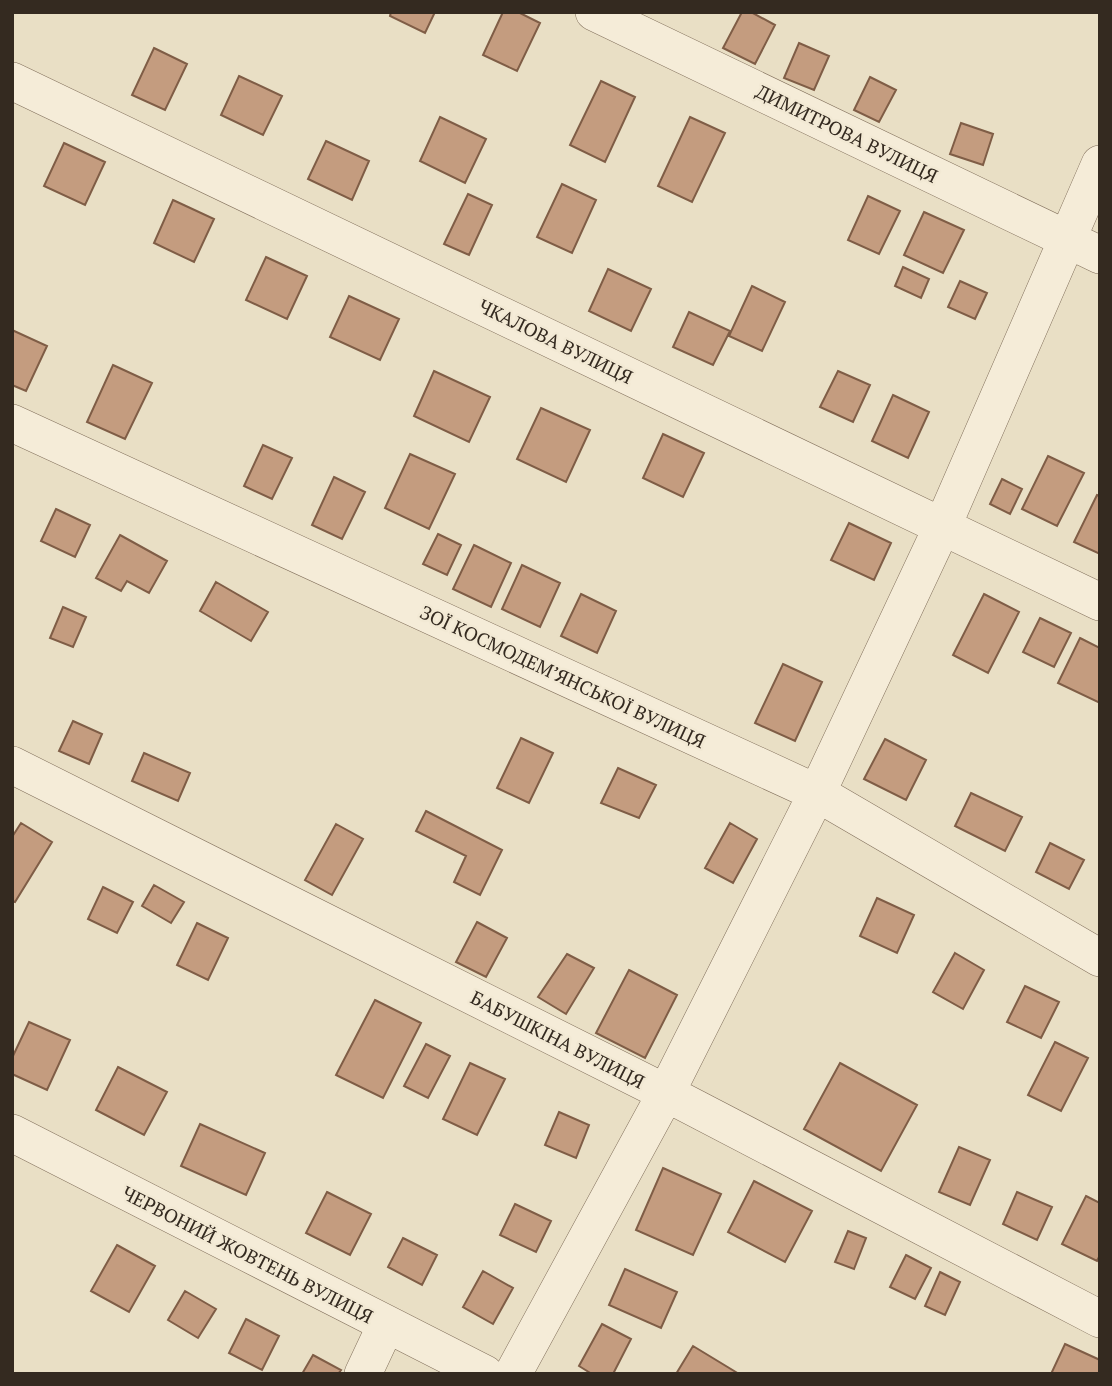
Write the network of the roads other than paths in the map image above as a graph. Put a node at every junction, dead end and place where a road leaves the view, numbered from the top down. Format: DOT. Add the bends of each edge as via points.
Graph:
graph roads {
  1 [pos="594,12"];
  2 [pos="12,81"];
  3 [pos="1100,164"];
  4 [pos="1066,238"];
  5 [pos="1100,255"];
  6 [pos="12,423"];
  7 [pos="943,525"];
  8 [pos="1100,602"];
  9 [pos="12,765"];
  10 [pos="817,793"];
  11 [pos="1100,958"];
  12 [pos="666,1093"];
  13 [pos="12,1133"];
  14 [pos="1100,1319"];
  15 [pos="386,1325"];
  16 [pos="363,1374"];
  17 [pos="485,1374"];
  18 [pos="513,1374"];
  1 -- 4 [label="street, ДИМИТРОВА ВУЛИЦЯ"];
  2 -- 7 [label="street, ЧКАЛОВА ВУЛИЦЯ"];
  3 -- 4 [label="street"];
  4 -- 5 [label="street, ДИМИТРОВА ВУЛИЦЯ"];
  4 -- 7 [label="street"];
  6 -- 10 [label="street, ЗОЇ КОСМОДЕМ’ЯНСЬКОЇ ВУЛИЦЯ"];
  7 -- 8 [label="street, ЧКАЛОВА ВУЛИЦЯ"];
  7 -- 10 [label="street"];
  9 -- 12 [label="street, БАБУШКІНА ВУЛИЦЯ"];
  10 -- 11 [label="street, ЗОЇ КОСМОДЕМ’ЯНСЬКОЇ ВУЛИЦЯ"];
  10 -- 12 [label="street"];
  12 -- 14 [label="street, БАБУШКІНА ВУЛИЦЯ"];
  12 -- 18 [label="street"];
  13 -- 15 [label="street, ЧЕРВОНИЙ ЖОВТЕНЬ ВУЛИЦЯ"];
  15 -- 16 [label="street"];
  15 -- 17 [label="street, ЧЕРВОНИЙ ЖОВТЕНЬ ВУЛИЦЯ"];
}
